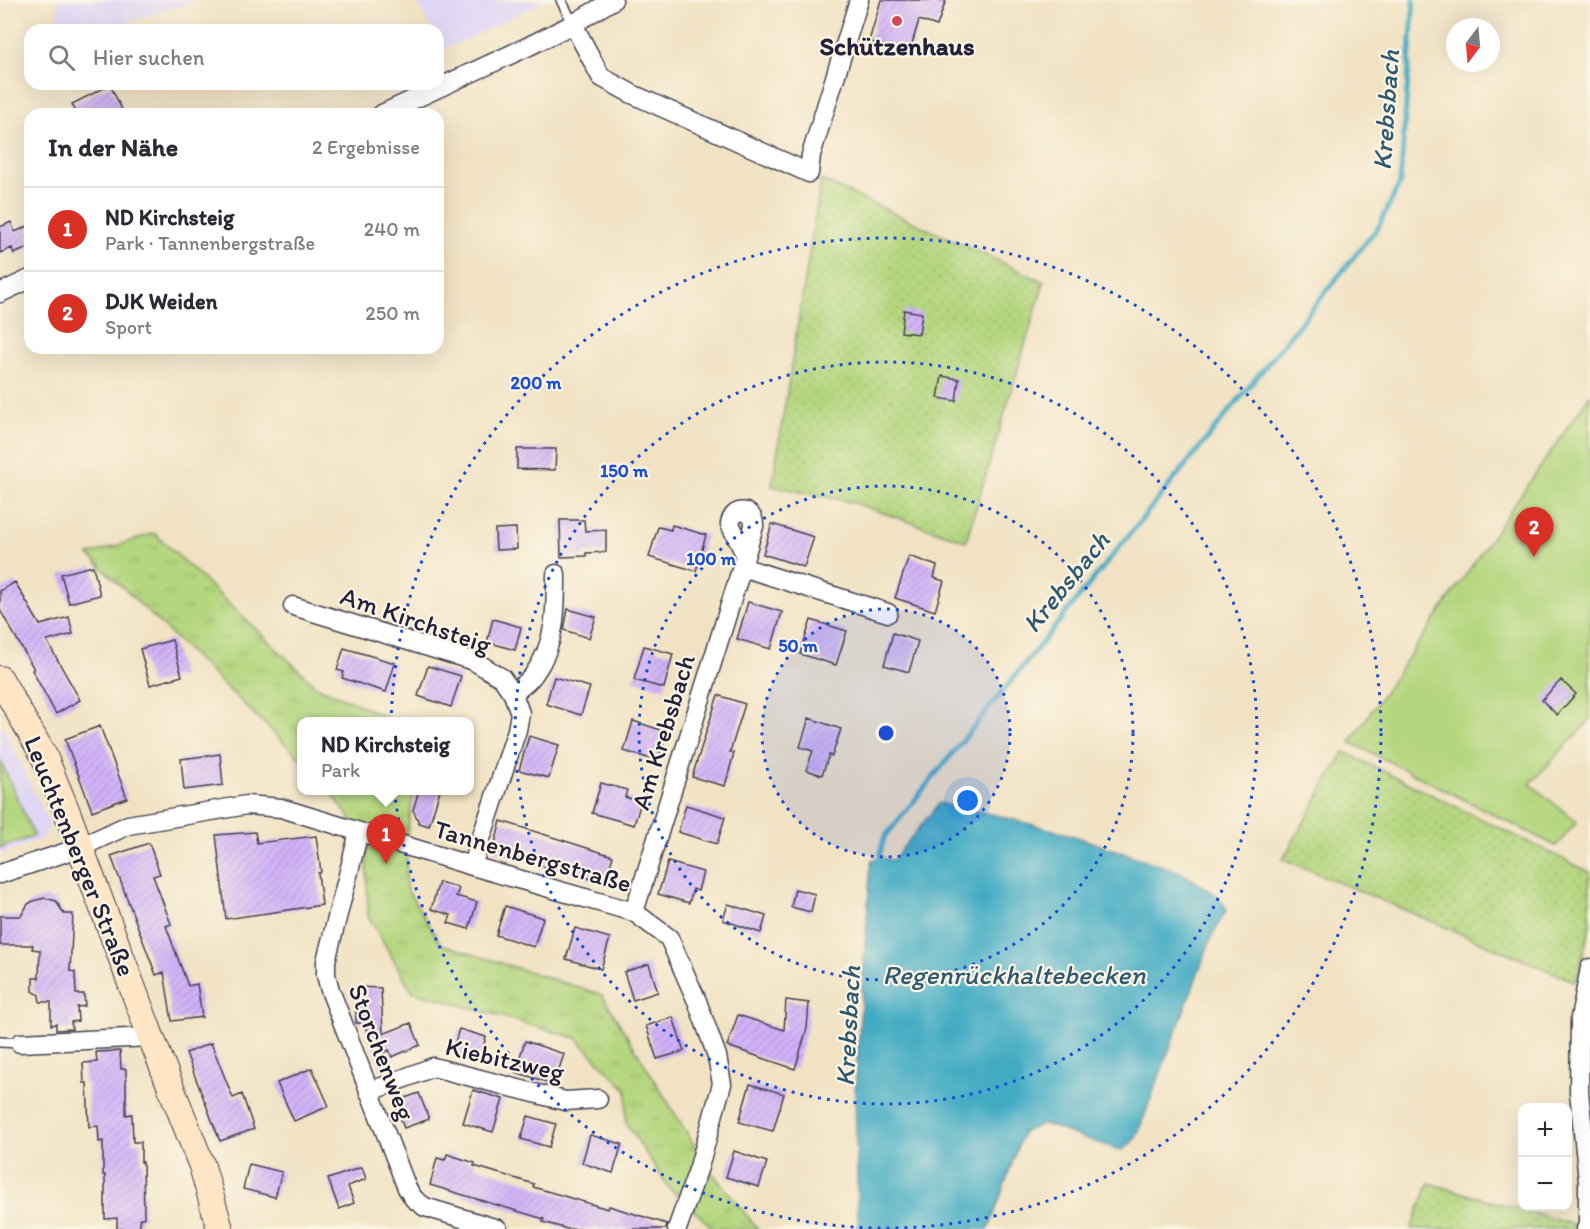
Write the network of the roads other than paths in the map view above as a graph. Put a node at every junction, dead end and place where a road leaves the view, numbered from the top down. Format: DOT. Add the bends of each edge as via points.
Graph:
graph roads {
  1 [pos="561,0"];
  2 [pos="613,0"];
  3 [pos="859,0"];
  4 [pos="573,24"];
  5 [pos="444,85"];
  6 [pos="434,90"];
  7 [pos="395,108"];
  8 [pos="24,282"];
  9 [pos="0,293"];
  10 [pos="556,574"];
  11 [pos="293,606"];
  12 [pos="888,614"];
  13 [pos="0,679"];
  14 [pos="513,693"];
  15 [pos="359,832"];
  16 [pos="80,848"];
  17 [pos="472,866"];
  18 [pos="0,874"];
  19 [pos="634,912"];
  20 [pos="1590,968"];
  21 [pos="151,1037"];
  22 [pos="0,1042"];
  23 [pos="20,1043"];
  24 [pos="369,1092"];
  25 [pos="597,1099"];
  26 [pos="220,1229"];
  27 [pos="498,1229"];
  28 [pos="677,1229"];
  29 [pos="1586,1229"];
  1 -- 4 [label="lane"];
  2 -- 4 [label="street"];
  3 -- 4 [label="street" via="811,155 809,173 601,77"];
  4 -- 5 [label="street"];
  6 -- 7 [label="street"];
  8 -- 9 [label="street"];
  10 -- 14 [label="street" via="551,640 533,676"];
  11 -- 14 [label="street, Am Kirchsteig" via="474,662 502,678"];
  12 -- 19 [label="street, Am Krebsbach" via="743,560"];
  13 -- 16 [label="street, Leuchtenberger Straße" via="44,756"];
  14 -- 17 [label="street" via="519,713 517,730"];
  15 -- 16 [label="street, Tannenbergstraße" via="281,808 247,805 128,825"];
  15 -- 17 [label="street, Tannenbergstraße"];
  15 -- 24 [label="street, Storchenweg" via="326,961 326,975"];
  16 -- 18 [label="street, Tannenbergstraße"];
  16 -- 21 [label="street, Leuchtenberger Straße"];
  17 -- 19 [label="street, Tannenbergstraße"];
  19 -- 28 [label="street, Tannenbergstraße" via="669,938 717,1056 722,1084"];
  20 -- 29 [label="street" via="1580,1018 1579,1071 1588,1181"];
  21 -- 23 [label="street"];
  21 -- 26 [label="street, Leuchtenberger Straße" via="202,1166"];
  22 -- 23 [label="lane"];
  24 -- 25 [label="street, Kiebitzweg" via="433,1067 565,1101"];
  24 -- 27 [label="street, Storchenweg" via="414,1199 425,1207"];
}
